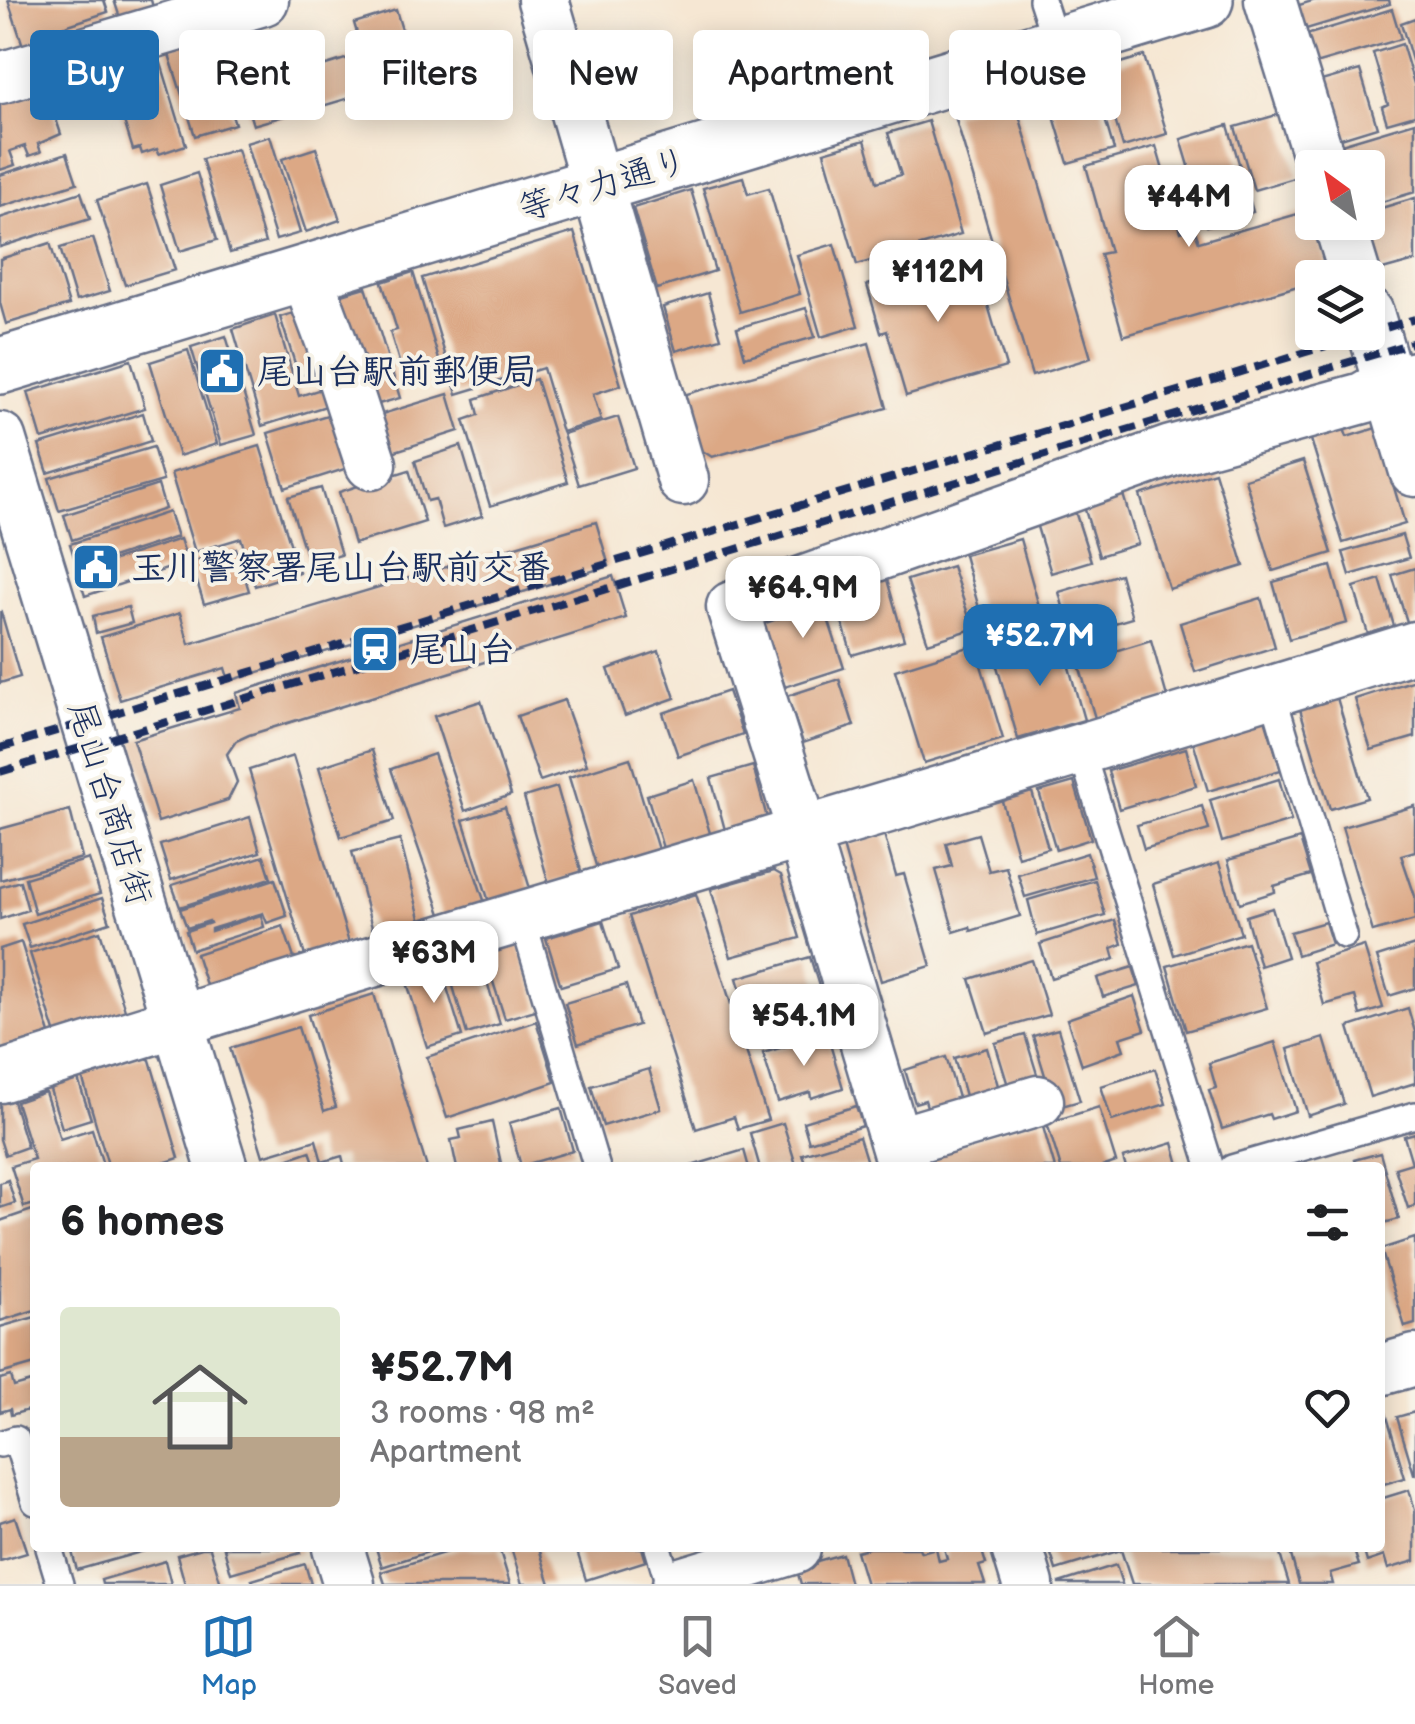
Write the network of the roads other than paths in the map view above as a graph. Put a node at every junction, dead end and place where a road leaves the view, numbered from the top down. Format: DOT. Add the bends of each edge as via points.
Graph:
graph roads {
  1 [pos="263,0"];
  2 [pos="543,0"];
  3 [pos="1205,0"];
  4 [pos="1270,0"];
  5 [pos="1049,23"];
  6 [pos="0,78"];
  7 [pos="1316,150"];
  8 [pos="599,185"];
  9 [pos="306,274"];
  10 [pos="1385,346"];
  11 [pos="0,366"];
  12 [pos="1402,380"];
  13 [pos="0,438"];
  14 [pos="370,464"];
  15 [pos="1415,471"];
  16 [pos="683,480"];
  17 [pos="1415,648"];
  18 [pos="1272,692"];
  19 [pos="1081,750"];
  20 [pos="803,832"];
  21 [pos="522,918"];
  22 [pos="1344,936"];
  23 [pos="178,1020"];
  24 [pos="0,1076"];
  25 [pos="1038,1100"];
  26 [pos="1415,1115"];
  27 [pos="900,1155"];
  28 [pos="220,1162"];
  29 [pos="595,1162"];
  30 [pos="1209,1162"];
  31 [pos="1253,1162"];
  32 [pos="1415,1360"];
  33 [pos="1385,1369"];
  34 [pos="0,1444"];
  35 [pos="30,1485"];
  36 [pos="50,1552"];
  37 [pos="339,1552"];
  38 [pos="659,1552"];
  39 [pos="784,1552"];
  40 [pos="1018,1552"];
  41 [pos="707,1580"];
  42 [pos="60,1584"];
  43 [pos="350,1584"];
  44 [pos="669,1584"];
  45 [pos="1028,1584"];
  1 -- 6 [label="street"];
  2 -- 8 [label="street"];
  3 -- 5 [label="street, 等々力通り"];
  4 -- 7 [label="street"];
  5 -- 8 [label="street, 等々力通り"];
  8 -- 9 [label="street, 等々力通り"];
  8 -- 16 [label="street"];
  9 -- 11 [label="street, 等々力通り"];
  9 -- 14 [label="street"];
  10 -- 12 [label="street"];
  12 -- 15 [label="street"];
  12 -- 20 [label="street" via="1363,398 1171,451 732,607"];
  13 -- 23 [label="street, 尾山台商店街"];
  17 -- 18 [label="street"];
  18 -- 19 [label="street"];
  18 -- 22 [label="lane"];
  19 -- 20 [label="street"];
  19 -- 30 [label="lane"];
  20 -- 21 [label="street"];
  20 -- 27 [label="street"];
  21 -- 23 [label="street"];
  21 -- 29 [label="lane"];
  23 -- 24 [label="street"];
  23 -- 28 [label="street, 尾山台商店街"];
  25 -- 27 [label="street"];
  26 -- 31 [label="lane"];
  32 -- 33 [label="street"];
  34 -- 35 [label="lane" via="16,1439"];
  36 -- 42 [label="lane"];
  37 -- 43 [label="street"];
  38 -- 44 [label="lane"];
  39 -- 41 [label="street"];
  40 -- 45 [label="street"];
}
